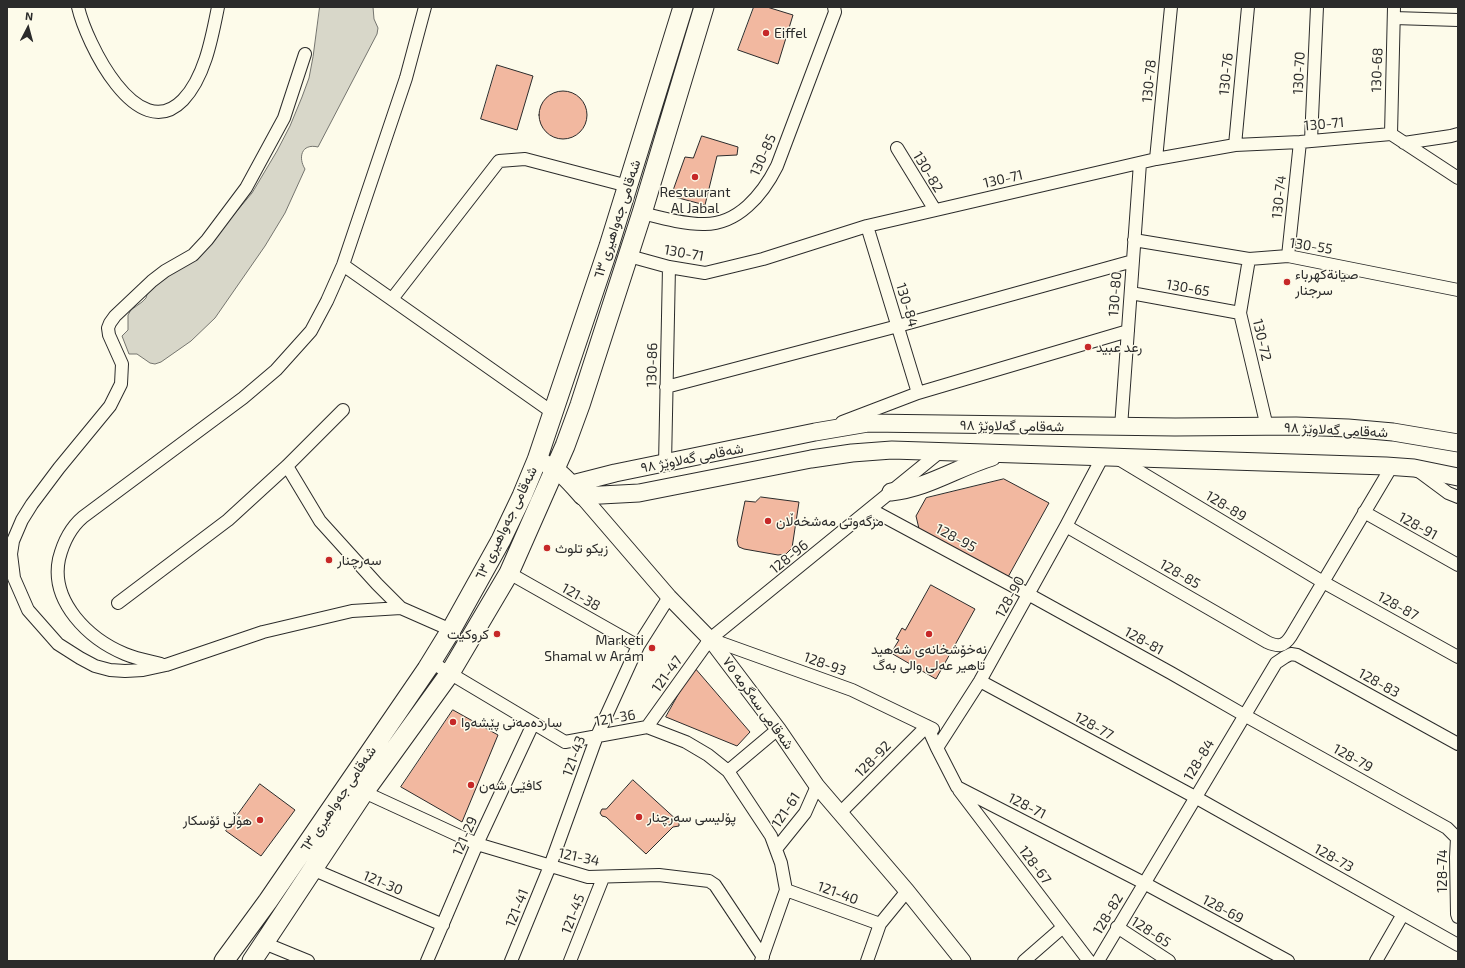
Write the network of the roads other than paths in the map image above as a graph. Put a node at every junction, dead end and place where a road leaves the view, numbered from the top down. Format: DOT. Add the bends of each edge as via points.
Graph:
graph roads {
  1 [pos="78,7"];
  2 [pos="218,7"];
  3 [pos="425,7"];
  4 [pos="683,7"];
  5 [pos="704,7"];
  6 [pos="834,7"];
  7 [pos="1171,7"];
  8 [pos="1248,7"];
  9 [pos="1317,7"];
  10 [pos="1394,13"];
  11 [pos="1458,20"];
  12 [pos="305,54"];
  13 [pos="1390,134"];
  14 [pos="1458,134"];
  15 [pos="1306,141"];
  16 [pos="1404,143"];
  17 [pos="1235,145"];
  18 [pos="897,148"];
  19 [pos="1156,159"];
  20 [pos="1140,163"];
  21 [pos="1458,178"];
  22 [pos="628,186"];
  23 [pos="934,210"];
  24 [pos="642,213"];
  25 [pos="867,226"];
  26 [pos="1134,240"];
  27 [pos="629,256"];
  28 [pos="1288,256"];
  29 [pos="1249,259"];
  30 [pos="1133,261"];
  31 [pos="343,265"];
  32 [pos="669,267"];
  33 [pos="1458,290"];
  34 [pos="1131,293"];
  35 [pos="392,300"];
  36 [pos="1240,313"];
  37 [pos="898,326"];
  38 [pos="1128,331"];
  39 [pos="666,387"];
  40 [pos="918,393"];
  41 [pos="343,410"];
  42 [pos="552,412"];
  43 [pos="944,425"];
  44 [pos="1121,427"];
  45 [pos="1267,427"];
  46 [pos="815,432"];
  47 [pos="1458,443"];
  48 [pos="736,449"];
  49 [pos="941,451"];
  50 [pos="1005,453"];
  51 [pos="1109,457"];
  52 [pos="537,460"];
  53 [pos="665,464"];
  54 [pos="287,466"];
  55 [pos="1392,466"];
  56 [pos="556,468"];
  57 [pos="1414,468"];
  58 [pos="742,472"];
  59 [pos="1458,477"];
  60 [pos="577,490"];
  61 [pos="890,492"];
  62 [pos="1458,497"];
  63 [pos="870,509"];
  64 [pos="1364,512"];
  65 [pos="1066,526"];
  66 [pos="10,540"];
  67 [pos="1458,565"];
  68 [pos="509,574"];
  69 [pos="1323,582"];
  70 [pos="1028,594"];
  71 [pos="669,597"];
  72 [pos="118,603"];
  73 [pos="401,608"];
  74 [pos="451,630"];
  75 [pos="710,639"];
  76 [pos="638,646"];
  77 [pos="1285,656"];
  78 [pos="1458,657"];
  79 [pos="431,662"];
  80 [pos="166,665"];
  81 [pos="450,673"];
  82 [pos="980,681"];
  83 [pos="1244,715"];
  84 [pos="533,724"];
  85 [pos="927,726"];
  86 [pos="647,727"];
  87 [pos="778,729"];
  88 [pos="946,735"];
  89 [pos="596,736"];
  90 [pos="1458,744"];
  91 [pos="937,748"];
  92 [pos="728,771"];
  93 [pos="817,786"];
  94 [pos="957,787"];
  95 [pos="364,792"];
  96 [pos="1195,798"];
  97 [pos="840,813"];
  98 [pos="1453,827"];
  99 [pos="477,844"];
  100 [pos="776,849"];
  101 [pos="550,866"];
  102 [pos="312,869"];
  103 [pos="603,878"];
  104 [pos="1144,883"];
  105 [pos="786,890"];
  106 [pos="907,891"];
  107 [pos="1403,914"];
  108 [pos="1458,917"];
  109 [pos="880,924"];
  110 [pos="442,925"];
  111 [pos="1063,927"];
  112 [pos="1118,927"];
  113 [pos="264,943"];
  114 [pos="1458,945"];
  115 [pos="762,959"];
  116 [pos="224,961"];
  117 [pos="252,961"];
  118 [pos="308,961"];
  119 [pos="427,961"];
  120 [pos="512,961"];
  121 [pos="570,961"];
  122 [pos="867,961"];
  123 [pos="963,961"];
  124 [pos="1024,961"];
  125 [pos="1089,961"];
  126 [pos="1098,961"];
  127 [pos="1169,961"];
  128 [pos="1288,961"];
  129 [pos="1376,961"];
  1 -- 2 [label="street" via="94,48 118,88 133,103 146,110 161,111 175,107 194,85 204,64"];
  3 -- 31 [label="street" via="406,78"];
  4 -- 22 [label="main road, شەقامی جەواهیری ٦٣"];
  5 -- 24 [label="main road, شەقامی جەواهیری ٦٣"];
  6 -- 24 [label="street, 130-85" via="777,166 768,184 756,199 722,222 681,222"];
  7 -- 19 [label="street, 130-78"];
  8 -- 17 [label="street, 130-76"];
  9 -- 15 [label="street, 130-70"];
  10 -- 11 [label="street"];
  10 -- 13 [label="street, 130-68"];
  12 -- 66 [label="street" via="284,118 246,188 193,255 152,281 112,320 108,328 122,364 121,384 110,406 32,504"];
  13 -- 15 [label="street, 130-71"];
  13 -- 16 [label="street"];
  14 -- 16 [label="street"];
  15 -- 17 [label="street, 130-71"];
  15 -- 28 [label="street, 130-74"];
  16 -- 21 [label="street"];
  17 -- 19 [label="street, 130-71"];
  18 -- 23 [label="street, 130-82"];
  19 -- 20 [label="street, 130-71"];
  20 -- 23 [label="street, 130-71"];
  20 -- 26 [label="street, 130-80"];
  22 -- 35 [label="street" via="525,159 499,161"];
  22 -- 42 [label="main road, شەقامی جەواهیری ٦٣"];
  23 -- 25 [label="street, 130-71"];
  24 -- 27 [label="main road, شەقامی جەواهیری ٦٣"];
  25 -- 32 [label="street, 130-71" via="763,259 705,273"];
  25 -- 37 [label="street, 130-84"];
  26 -- 29 [label="street, 130-55"];
  26 -- 30 [label="street, 130-80"];
  27 -- 32 [label="street, 130-71"];
  27 -- 56 [label="main road, شەقامی جەواهیری ٦٣" via="580,405"];
  28 -- 29 [label="street, 130-55"];
  28 -- 33 [label="street, 130-55"];
  29 -- 36 [label="street, 130-72"];
  30 -- 34 [label="street, 130-80"];
  30 -- 37 [label="street"];
  31 -- 35 [label="street"];
  31 -- 80 [label="street" via="328,301 311,331 276,370 243,398 83,517 63,545 58,567 59,585 62,596 78,620 108,645 125,654"];
  32 -- 39 [label="street, 130-86"];
  34 -- 36 [label="street, 130-65"];
  34 -- 38 [label="street, 130-80"];
  35 -- 42 [label="street"];
  36 -- 45 [label="street, 130-72"];
  37 -- 39 [label="street"];
  37 -- 40 [label="street, 130-84"];
  38 -- 40 [label="street"];
  38 -- 44 [label="street, 130-80"];
  39 -- 53 [label="street, 130-86"];
  40 -- 46 [label="street"];
  41 -- 54 [label="street"];
  42 -- 52 [label="main road, شەقامی جەواهیری ٦٣"];
  43 -- 44 [label="main road, شەقامی گەلاوێژ ٩٨"];
  43 -- 46 [label="main road, شەقامی گەلاوێژ ٩٨" via="868,423"];
  43 -- 49 [label="main road"];
  44 -- 45 [label="main road, شەقامی گەلاوێژ ٩٨"];
  45 -- 47 [label="main road, شەقامی گەلاوێژ ٩٨" via="1348,428 1393,432"];
  46 -- 48 [label="main road, شەقامی گەلاوێژ ٩٨"];
  48 -- 53 [label="main road, شەقامی گەلاوێژ ٩٨"];
  48 -- 58 [label="main road"];
  49 -- 50 [label="main road, شەقامی گەلاوێژ ٩٨"];
  49 -- 58 [label="main road, شەقامی گەلاوێژ ٩٨" via="892,450 852,453"];
  49 -- 61 [label="street, 128-96"];
  50 -- 51 [label="main road, شەقامی گەلاوێژ ٩٨"];
  50 -- 61 [label="main road" via="966,466 923,486"];
  51 -- 55 [label="main road, شەقامی گەلاوێژ ٩٨"];
  51 -- 65 [label="street, 128-90"];
  51 -- 69 [label="street, 128-89"];
  52 -- 56 [label="main road, شەقامی سەگرمە ٧٥"];
  52 -- 74 [label="main road, شەقامی جەواهیری ٦٣" via="501,540"];
  53 -- 60 [label="main road, شەقامی گەلاوێژ ٩٨" via="615,473"];
  54 -- 72 [label="street" via="228,520"];
  54 -- 73 [label="street" via="320,521"];
  55 -- 57 [label="main road, شەقامی گەلاوێژ ٩٨"];
  55 -- 64 [label="street"];
  56 -- 60 [label="main road, شەقامی سەگرمە ٧٥"];
  56 -- 68 [label="main road, شەقامی جەواهیری ٦٣"];
  57 -- 59 [label="main road, شەقامی گەلاوێژ ٩٨"];
  57 -- 62 [label="street" via="1448,493"];
  58 -- 60 [label="main road, شەقامی گەلاوێژ ٩٨" via="639,493"];
  60 -- 71 [label="street, شەقامی سەگرمە ٧٥"];
  61 -- 63 [label="street, 128-96"];
  63 -- 70 [label="street, 128-95"];
  63 -- 75 [label="street, 128-96"];
  64 -- 67 [label="street, 128-91"];
  64 -- 69 [label="street"];
  65 -- 69 [label="street, 128-85" via="1273,644 1287,643"];
  65 -- 70 [label="street, 128-90"];
  66 -- 80 [label="street" via="14,578 20,595 33,616 58,644 95,666 110,670 143,670"];
  68 -- 76 [label="street, 121-38"];
  68 -- 81 [label="main road, شەقامی جەواهیری ٦٣"];
  69 -- 78 [label="street, 128-87"];
  70 -- 82 [label="street, 128-90"];
  70 -- 83 [label="street, 128-81"];
  71 -- 75 [label="street, شەقامی سەگرمە ٧٥"];
  71 -- 76 [label="street, 121-43"];
  73 -- 74 [label="street"];
  73 -- 80 [label="street" via="352,611 263,632"];
  74 -- 79 [label="main road, شەقامی جەواهیری ٦٣"];
  75 -- 85 [label="street, 128-93" via="852,690"];
  75 -- 86 [label="street, 121-47"];
  75 -- 87 [label="street, شەقامی سەگرمە ٧٥"];
  76 -- 89 [label="street, 121-43"];
  77 -- 83 [label="street, 128-84" via="1276,663"];
  77 -- 90 [label="street, 128-83" via="1298,655"];
  79 -- 81 [label="street, 121-36"];
  79 -- 116 [label="main road, شەقامی جەواهیری ٦٣" via="339,799"];
  81 -- 84 [label="street, 121-36"];
  81 -- 95 [label="main road, شەقامی جەواهیری ٦٣"];
  82 -- 88 [label="street, 128-90"];
  82 -- 96 [label="street, 128-77"];
  83 -- 96 [label="street, 128-84"];
  83 -- 98 [label="street, 128-79"];
  84 -- 89 [label="street, 121-36" via="565,742"];
  84 -- 99 [label="street, 121-29"];
  85 -- 88 [label="street, 128-93"];
  85 -- 91 [label="street"];
  85 -- 97 [label="street, 128-92"];
  86 -- 89 [label="street, 121-36"];
  86 -- 92 [label="street, 121-36" via="686,742"];
  87 -- 92 [label="street"];
  87 -- 93 [label="street, شەقامی سەگرمە ٧٥"];
  88 -- 91 [label="street, 128-90"];
  89 -- 101 [label="street, 121-43"];
  91 -- 94 [label="street"];
  92 -- 100 [label="street, 121-36" via="771,836"];
  93 -- 97 [label="street, شەقامی سەگرمە ٧٥"];
  93 -- 100 [label="street, 121-61" via="806,813"];
  94 -- 104 [label="street, 128-71"];
  94 -- 111 [label="street, 128-67"];
  95 -- 99 [label="street, 121-34"];
  95 -- 102 [label="main road, شەقامی جەواهیری ٦٣"];
  96 -- 104 [label="street, 128-84"];
  96 -- 107 [label="street, 128-73"];
  97 -- 106 [label="street, شەقامی سەگرمە ٧٥"];
  98 -- 108 [label="street, 128-74" via="1457,838"];
  99 -- 101 [label="street, 121-34"];
  99 -- 110 [label="street, 121-29"];
  100 -- 105 [label="street, 121-36"];
  101 -- 103 [label="street, 121-34" via="588,877"];
  101 -- 120 [label="street, 121-41"];
  102 -- 110 [label="street, 121-30"];
  102 -- 113 [label="main road, شەقامی جەواهیری ٦٣"];
  103 -- 115 [label="street, 121-34" via="659,875 709,881 715,885"];
  103 -- 121 [label="street, 121-45"];
  104 -- 112 [label="street, 128-82"];
  104 -- 128 [label="street, 128-69"];
  105 -- 109 [label="street, 121-40"];
  105 -- 115 [label="street"];
  106 -- 109 [label="street"];
  106 -- 123 [label="street, شەقامی سەگرمە ٧٥"];
  107 -- 114 [label="street, 128-73"];
  107 -- 129 [label="street"];
  109 -- 122 [label="street"];
  110 -- 119 [label="street, 121-29"];
  111 -- 124 [label="street"];
  111 -- 125 [label="street, 128-67"];
  112 -- 126 [label="street, 128-82"];
  112 -- 127 [label="street, 128-65"];
  113 -- 117 [label="main road, شەقامی جەواهیری ٦٣"];
  113 -- 118 [label="street"];
}
